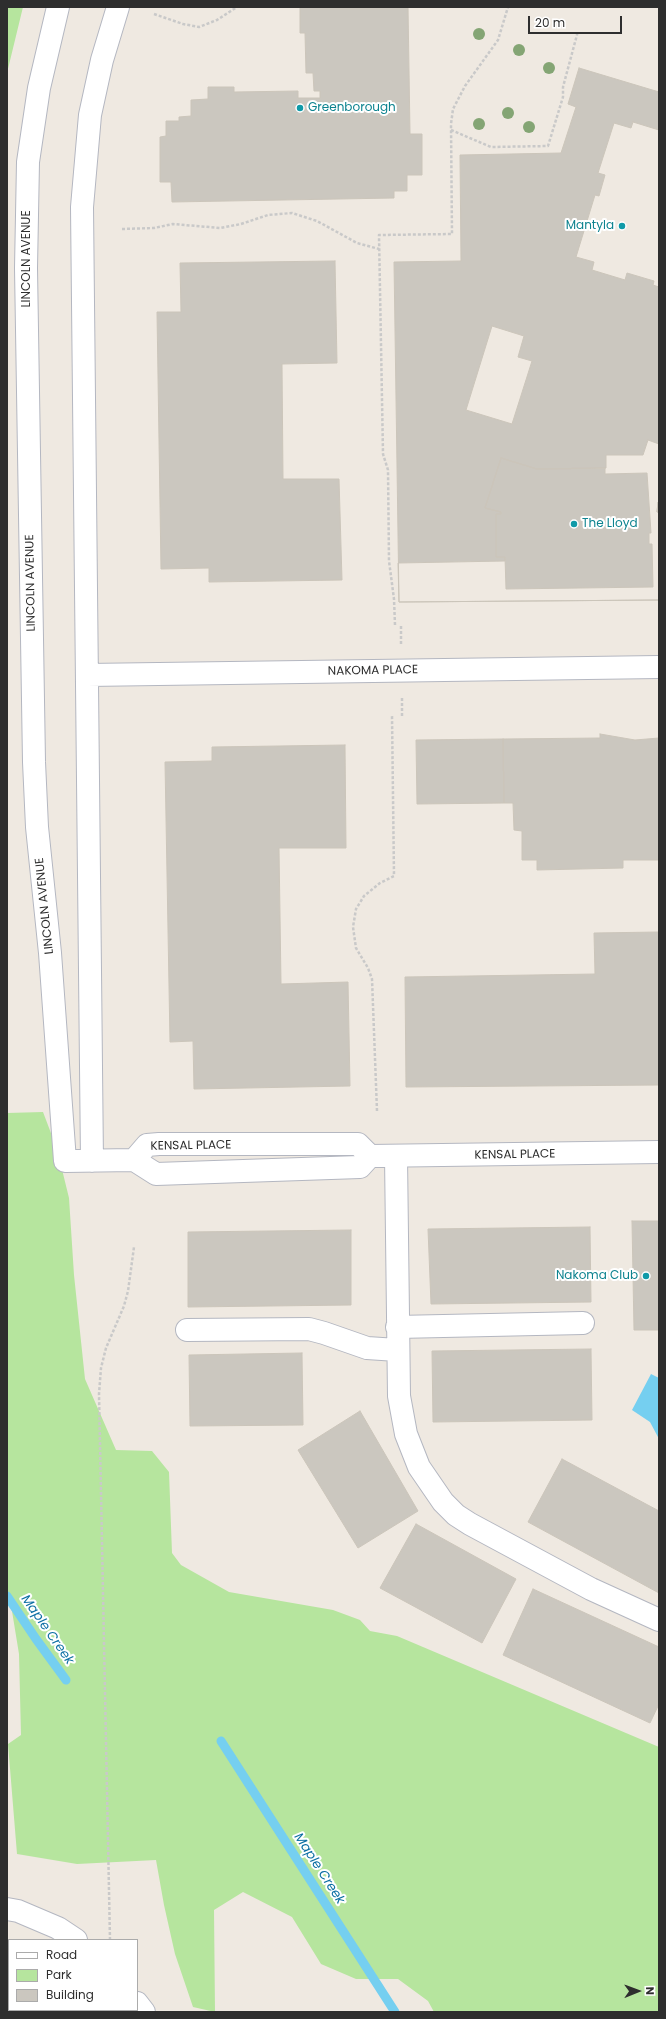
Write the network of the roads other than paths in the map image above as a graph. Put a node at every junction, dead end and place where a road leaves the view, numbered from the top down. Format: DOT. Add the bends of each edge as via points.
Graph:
graph roads {
  1 [pos="58,7"];
  2 [pos="118,7"];
  3 [pos="659,667"];
  4 [pos="87,675"];
  5 [pos="659,1152"];
  6 [pos="370,1156"];
  7 [pos="396,1156"];
  8 [pos="65,1160"];
  9 [pos="134,1160"];
  10 [pos="92,1161"];
  11 [pos="583,1323"];
  12 [pos="397,1327"];
  13 [pos="187,1330"];
  14 [pos="397,1350"];
  15 [pos="659,1620"];
  16 [pos="7,1909"];
  17 [pos="74,1939"];
  1 -- 8 [label="street, LINCOLN AVENUE" via="38,88 30,147 26,268 34,762 38,841 50,953"];
  2 -- 4 [label="street" via="102,60 90,115 82,208"];
  3 -- 4 [label="street, NAKOMA PLACE"];
  4 -- 10 [label="street"];
  5 -- 7 [label="street, KENSAL PLACE"];
  6 -- 7 [label="street, KENSAL PLACE"];
  6 -- 9 [label="street, KENSAL PLACE" via="360,1167 156,1174"];
  6 -- 9 [label="street, KENSAL PLACE" via="358,1144 159,1144 147,1145"];
  7 -- 12 [label="street"];
  8 -- 10 [label="street, KENSAL PLACE"];
  9 -- 10 [label="street, KENSAL PLACE"];
  11 -- 12 [label="street"];
  12 -- 14 [label="street"];
  13 -- 14 [label="street" via="309,1329 367,1348"];
  14 -- 15 [label="street" via="398,1396 412,1453 435,1492 450,1509 470,1524 531,1558"];
  16 -- 17 [label="street" via="58,1928"];
}
